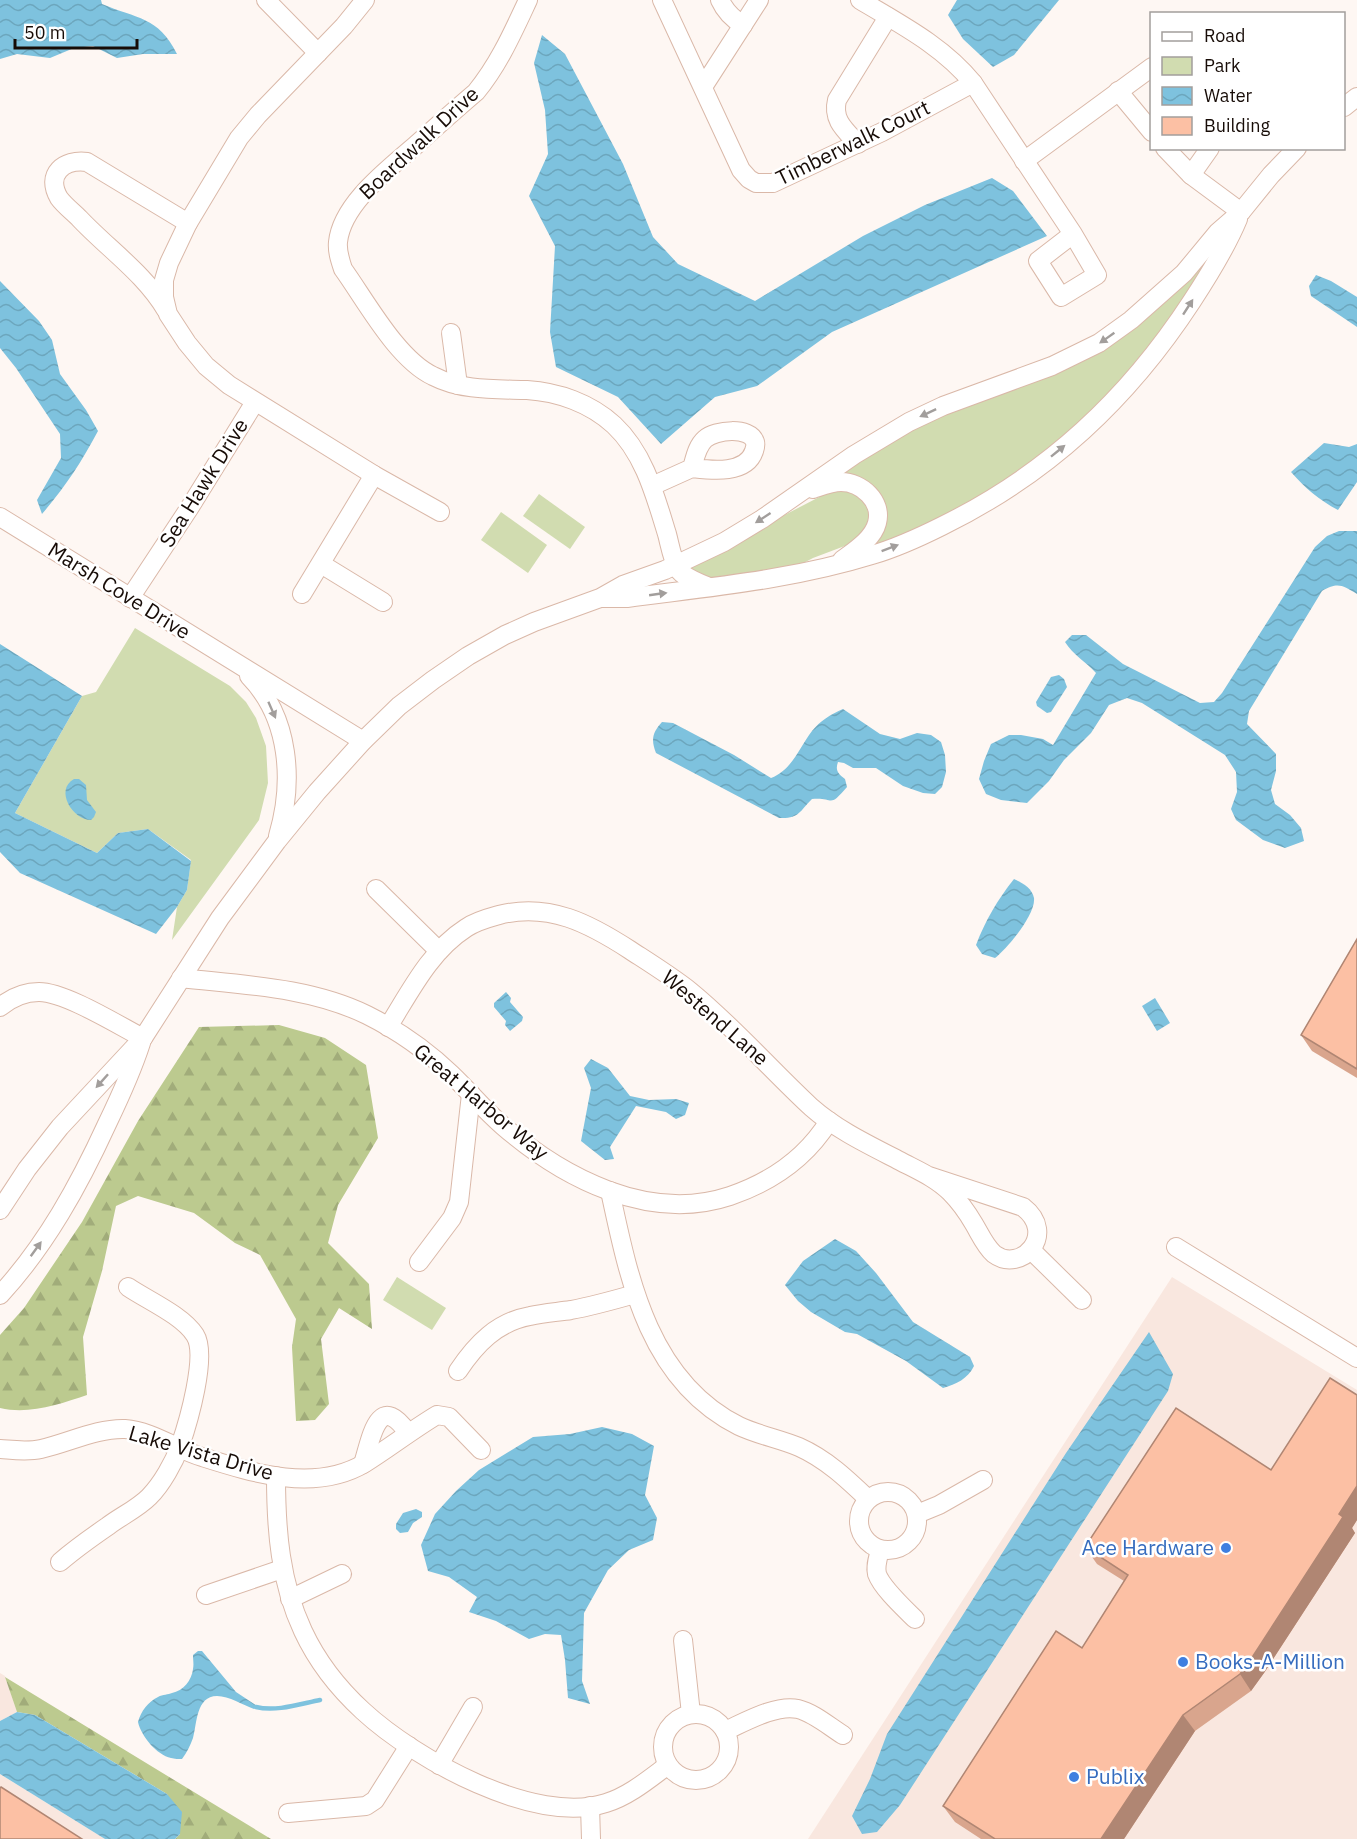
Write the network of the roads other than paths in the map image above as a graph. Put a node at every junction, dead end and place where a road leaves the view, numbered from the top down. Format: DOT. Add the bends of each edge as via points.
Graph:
graph roads {
  1 [pos="266,0"];
  2 [pos="365,0"];
  3 [pos="528,0"];
  4 [pos="662,0"];
  5 [pos="720,0"];
  6 [pos="759,0"];
  7 [pos="860,0"];
  8 [pos="888,17"];
  9 [pos="743,25"];
  10 [pos="318,53"];
  11 [pos="1150,67"];
  12 [pos="973,82"];
  13 [pos="704,87"];
  14 [pos="1118,91"];
  15 [pos="1357,97"];
  16 [pos="1345,106"];
  17 [pos="1150,130"];
  18 [pos="858,144"];
  19 [pos="1167,150"];
  20 [pos="1209,150"];
  21 [pos="1295,150"];
  22 [pos="1024,161"];
  23 [pos="1191,175"];
  24 [pos="1241,212"];
  25 [pos="188,223"];
  26 [pos="1073,234"];
  27 [pos="168,314"];
  28 [pos="451,333"];
  29 [pos="458,385"];
  30 [pos="255,402"];
  31 [pos="692,468"];
  32 [pos="374,475"];
  33 [pos="652,486"];
  34 [pos="799,494"];
  35 [pos="440,512"];
  36 [pos="0,517"];
  37 [pos="321,564"];
  38 [pos="676,565"];
  39 [pos="836,565"];
  40 [pos="709,587"];
  41 [pos="302,594"];
  42 [pos="130,598"];
  43 [pos="600,598"];
  44 [pos="383,602"];
  45 [pos="237,664"];
  46 [pos="363,741"];
  47 [pos="277,841"];
  48 [pos="376,889"];
  49 [pos="439,951"];
  50 [pos="181,978"];
  51 [pos="0,1007"];
  52 [pos="388,1027"];
  53 [pos="143,1038"];
  54 [pos="471,1094"];
  55 [pos="829,1121"];
  56 [pos="929,1176"];
  57 [pos="610,1191"];
  58 [pos="0,1210"];
  59 [pos="1176,1247"];
  60 [pos="1031,1250"];
  61 [pos="419,1262"];
  62 [pos="128,1287"];
  63 [pos="0,1294"];
  64 [pos="635,1294"];
  65 [pos="1082,1300"];
  66 [pos="1357,1358"];
  67 [pos="458,1371"];
  68 [pos="408,1433"];
  69 [pos="179,1448"];
  70 [pos="0,1449"];
  71 [pos="481,1450"];
  72 [pos="363,1464"];
  73 [pos="276,1476"];
  74 [pos="983,1480"];
  75 [pos="868,1499"];
  76 [pos="917,1514"];
  77 [pos="880,1550"];
  78 [pos="60,1562"];
  79 [pos="282,1569"];
  80 [pos="342,1574"];
  81 [pos="206,1594"];
  82 [pos="290,1599"];
  83 [pos="915,1619"];
  84 [pos="683,1640"];
  85 [pos="472,1707"];
  86 [pos="691,1714"];
  87 [pos="725,1731"];
  88 [pos="843,1735"];
  89 [pos="409,1746"];
  90 [pos="439,1765"];
  91 [pos="668,1765"];
  92 [pos="590,1806"];
  93 [pos="288,1813"];
  94 [pos="591,1839"];
  1 -- 10 [label="street"];
  2 -- 10 [label="street, Sea Hawk Drive"];
  3 -- 29 [label="street, Boardwalk Drive" via="490,75 476,92 372,183 344,221 338,242 343,269 398,348 433,376"];
  4 -- 13 [label="street, Timberwalk Court"];
  5 -- 9 [label="street" via="724,9"];
  6 -- 9 [label="street"];
  7 -- 8 [label="street"];
  8 -- 12 [label="street" via="944,52"];
  8 -- 18 [label="street" via="837,100 836,118"];
  9 -- 13 [label="street"];
  10 -- 25 [label="street, Sea Hawk Drive" via="239,138"];
  11 -- 14 [label="street"];
  12 -- 18 [label="street, Timberwalk Court"];
  12 -- 22 [label="street"];
  13 -- 18 [label="street, Timberwalk Court" via="741,170 756,183 773,183"];
  14 -- 17 [label="street"];
  14 -- 22 [label="street"];
  15 -- 16 [label="street"];
  19 -- 23 [label="street"];
  20 -- 23 [label="street"];
  21 -- 24 [label="street"];
  22 -- 26 [label="street"];
  23 -- 24 [label="street"];
  24 -- 34 [label="street, one-way" via="1168,288 1099,343 1052,366 909,422 854,454"];
  39 -- 24 [label="street, one-way" via="874,555 964,515 1014,485 1078,435 1117,399 1162,345 1228,243"];
  25 -- 27 [label="street, Sea Hawk Drive" via="164,280"];
  25 -- 27 [label="street" via="87,162 65,164 55,178 60,198 145,283"];
  27 -- 30 [label="street, Sea Hawk Drive" via="206,366"];
  28 -- 29 [label="street"];
  29 -- 33 [label="street, Boardwalk Drive" via="528,390 582,402 599,412 628,440"];
  30 -- 32 [label="street"];
  30 -- 42 [label="street, Sea Hawk Drive"];
  31 -- 33 [label="street"];
  32 -- 35 [label="street"];
  32 -- 37 [label="street"];
  33 -- 38 [label="street, Boardwalk Drive"];
  34 -- 38 [label="street, one-way" via="724,542"];
  34 -- 39 [label="street" via="840,482 866,490 874,500 878,522 871,535"];
  36 -- 42 [label="street, Marsh Cove Drive"];
  37 -- 41 [label="street"];
  37 -- 44 [label="street"];
  38 -- 40 [label="street" via="685,575"];
  38 -- 43 [label="street"];
  39 -- 40 [label="street"];
  43 -- 40 [label="street, one-way"];
  42 -- 45 [label="street, Marsh Cove Drive"];
  43 -- 46 [label="street" via="534,622 468,656 432,680"];
  45 -- 46 [label="street, Marsh Cove Drive"];
  45 -- 47 [label="street, Marsh Cove Drive, one-way" via="267,698 284,742 288,791"];
  46 -- 47 [label="street"];
  47 -- 50 [label="street"];
  48 -- 49 [label="street"];
  49 -- 52 [label="street, Westend Lane"];
  49 -- 55 [label="street, Westend Lane" via="467,927 507,913 547,912 579,921 612,938 690,991"];
  50 -- 52 [label="street, Great Harbor Way" via="334,1001"];
  50 -- 53 [label="street"];
  51 -- 53 [label="street" via="21,995 50,993"];
  52 -- 54 [label="street, Great Harbor Way" via="422,1049"];
  53 -- 58 [label="street, one-way" via="60,1127"];
  63 -- 53 [label="street, one-way" via="38,1247 91,1160"];
  54 -- 57 [label="street, Great Harbor Way" via="528,1147 562,1169"];
  54 -- 61 [label="street" via="459,1202 452,1218"];
  55 -- 56 [label="street, Westend Lane"];
  55 -- 57 [label="street, Great Harbor Way" via="806,1152 786,1168 756,1186 724,1198 678,1204"];
  56 -- 60 [label="street" via="963,1206 995,1254 1016,1258"];
  56 -- 60 [label="street" via="1023,1207 1036,1222 1038,1234"];
  57 -- 64 [label="street"];
  59 -- 66 [label="street"];
  60 -- 65 [label="street"];
  62 -- 69 [label="street" via="177,1318 198,1342 197,1377"];
  64 -- 67 [label="street" via="527,1316 498,1327 483,1339"];
  64 -- 75 [label="street" via="661,1351 694,1394 740,1426 819,1458"];
  68 -- 71 [label="street, Lake Vista Drive" via="437,1415 449,1417"];
  68 -- 72 [label="street, Lake Vista Drive"];
  68 -- 72 [label="street" via="396,1418 378,1420"];
  69 -- 70 [label="street, Lake Vista Drive" via="140,1432 110,1430 39,1449"];
  69 -- 73 [label="street, Lake Vista Drive" via="227,1465"];
  69 -- 78 [label="street" via="150,1496"];
  72 -- 73 [label="street, Lake Vista Drive" via="319,1478"];
  73 -- 79 [label="street"];
  74 -- 76 [label="street"];
  75 -- 76 [label="street" via="895,1492 913,1505"];
  75 -- 77 [label="street" via="862,1508 859,1528 863,1538"];
  76 -- 77 [label="street" via="916,1532 910,1541 901,1548"];
  77 -- 83 [label="street" via="877,1573"];
  79 -- 81 [label="street"];
  79 -- 82 [label="street"];
  80 -- 82 [label="street"];
  82 -- 89 [label="street" via="303,1632 340,1687 364,1712"];
  84 -- 86 [label="street"];
  85 -- 90 [label="street"];
  86 -- 87 [label="street" via="713,1718"];
  86 -- 91 [label="street" via="674,1722 666,1732 663,1754"];
  87 -- 88 [label="street" via="783,1708 808,1713"];
  87 -- 91 [label="street" via="727,1759 711,1777 687,1779"];
  89 -- 90 [label="street"];
  89 -- 93 [label="street" via="375,1800 366,1806"];
  90 -- 92 [label="street" via="534,1804"];
  91 -- 92 [label="street" via="628,1793"];
  92 -- 94 [label="street"];
}
